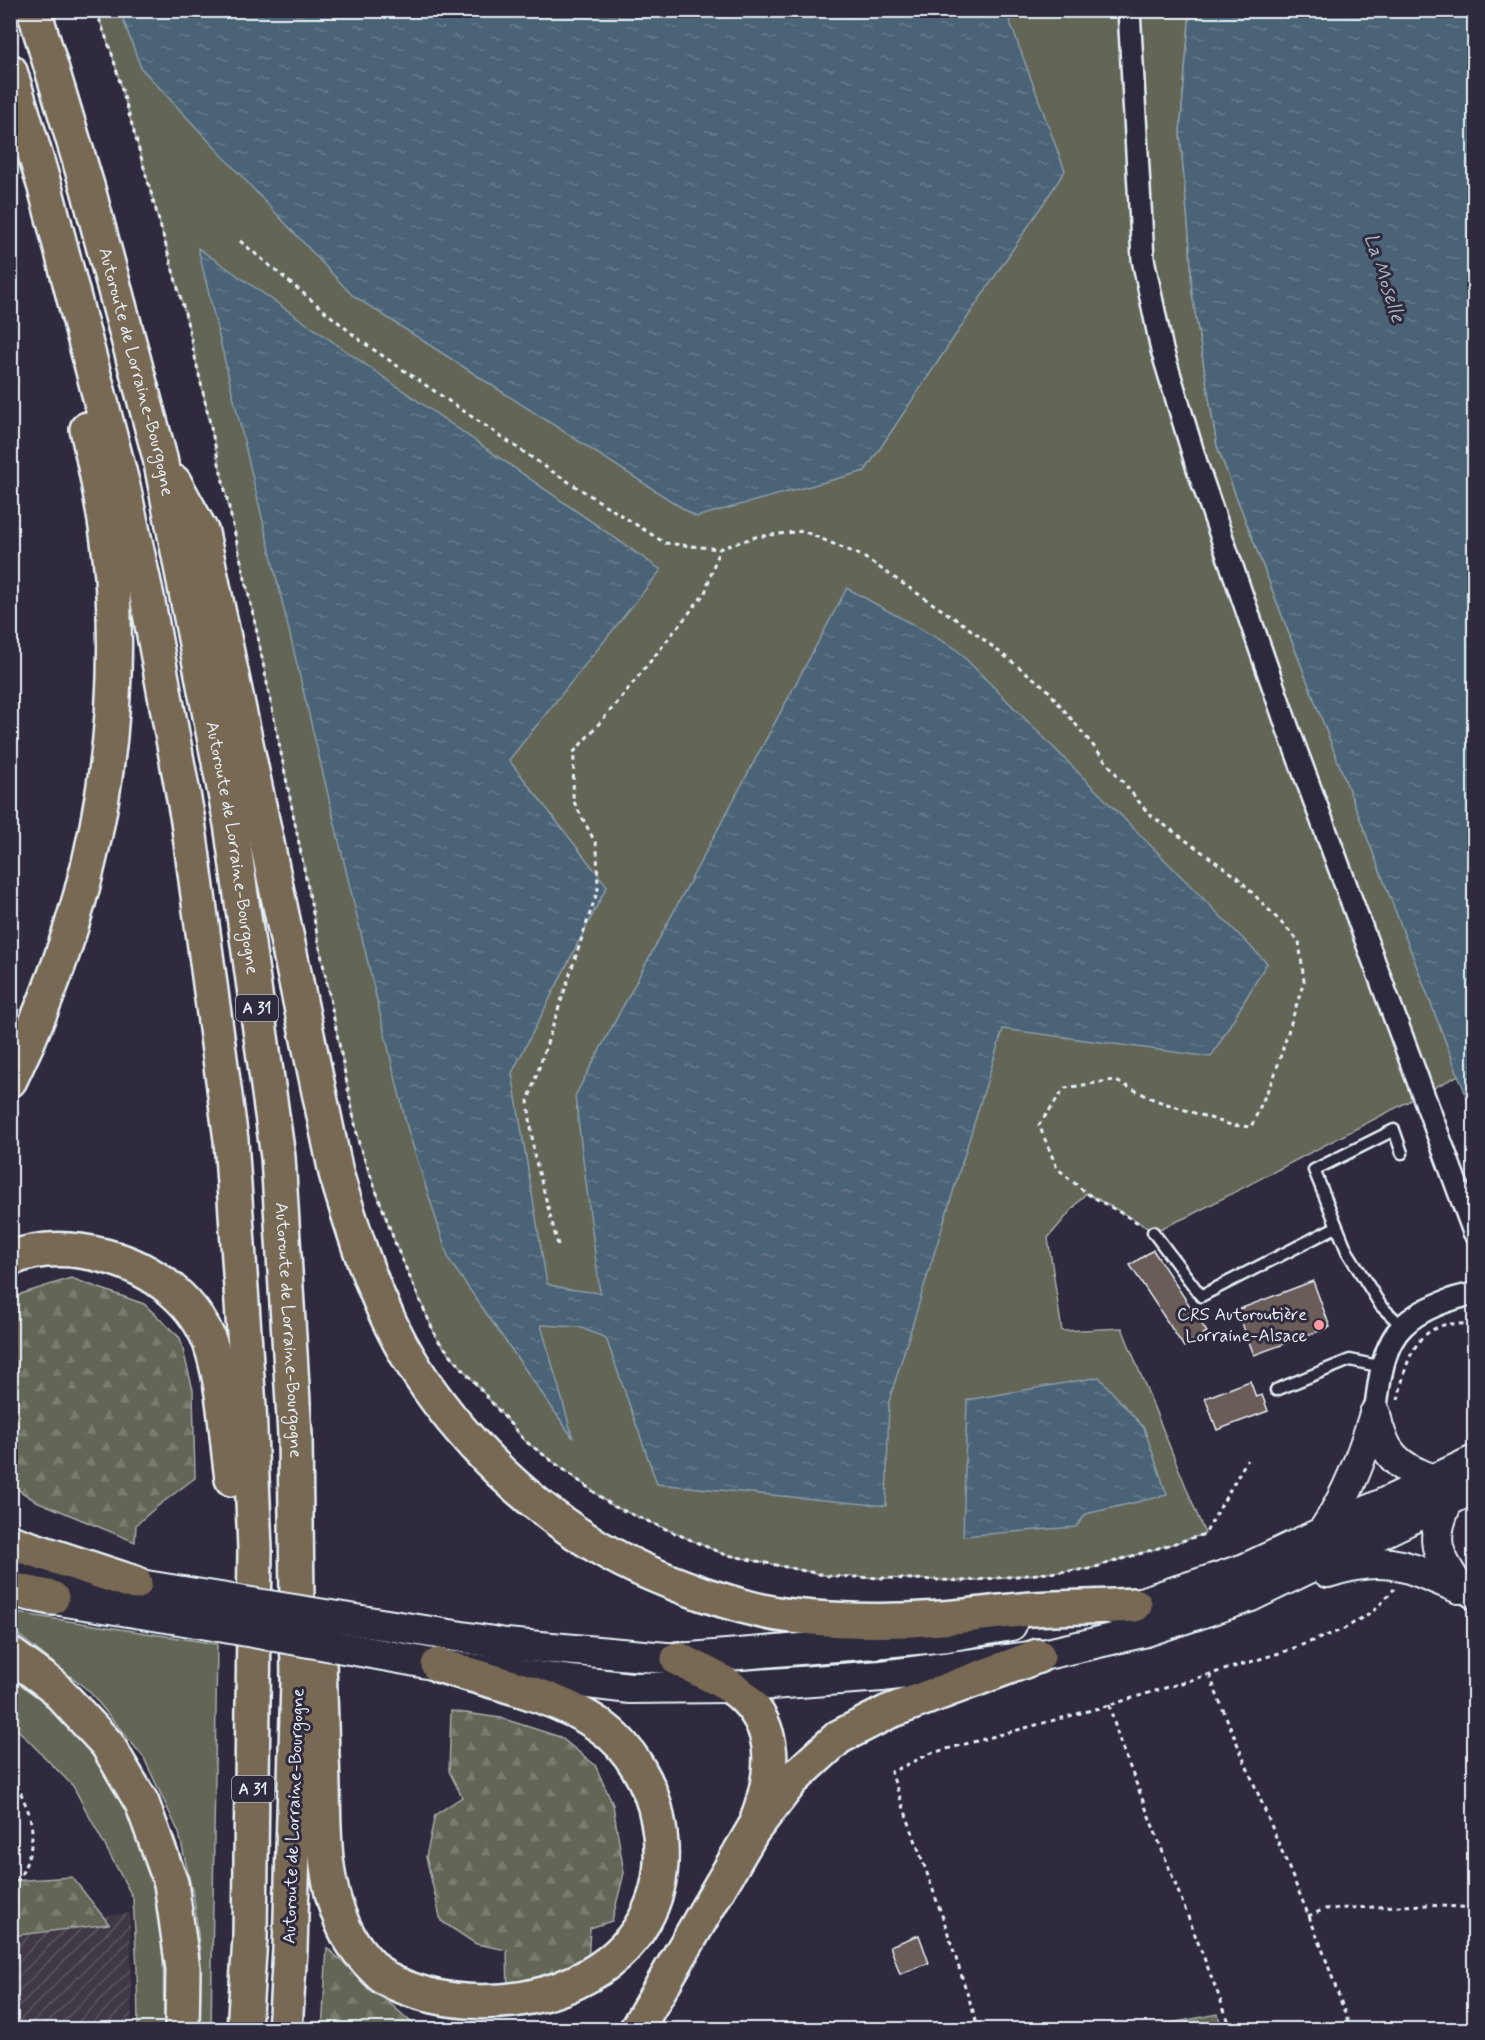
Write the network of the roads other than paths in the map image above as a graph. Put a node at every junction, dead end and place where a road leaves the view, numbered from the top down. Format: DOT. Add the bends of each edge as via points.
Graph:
graph roads {
  1 [pos="34,10"];
  2 [pos="1129,10"];
  3 [pos="10,71"];
  4 [pos="46,191"];
  5 [pos="160,458"];
  6 [pos="10,1080"];
  7 [pos="1402,1153"];
  8 [pos="278,1157"];
  9 [pos="1336,1227"];
  10 [pos="1153,1232"];
  11 [pos="1474,1232"];
  12 [pos="10,1259"];
  13 [pos="1474,1294"];
  14 [pos="1402,1326"];
  15 [pos="1383,1367"];
  16 [pos="1276,1390"];
  17 [pos="1386,1408"];
  18 [pos="1460,1482"];
  19 [pos="1323,1532"];
  20 [pos="10,1542"];
  21 [pos="255,1549"];
  22 [pos="10,1564"];
  23 [pos="135,1583"];
  24 [pos="10,1590"];
  25 [pos="1467,1593"];
  26 [pos="1251,1596"];
  27 [pos="52,1598"];
  28 [pos="1135,1605"];
  29 [pos="184,1606"];
  30 [pos="10,1654"];
  31 [pos="1038,1656"];
  32 [pos="678,1659"];
  33 [pos="438,1665"];
  34 [pos="730,1687"];
  35 [pos="753,1830"];
  36 [pos="182,2030"];
  37 [pos="244,2030"];
  38 [pos="285,2030"];
  39 [pos="636,2030"];
  1 -- 5 [label="highway, Autoroute de Lorraine-Bourgogne / A 31" via="88,189"];
  2 -- 11 [label="street" via="1143,259 1162,350 1197,466 1288,729"];
  3 -- 4 [label="highway, A 31"];
  4 -- 6 [label="highway" via="73,364 107,532 112,578 112,715 108,767 87,877 38,1022"];
  4 -- 21 [label="highway, A 31" via="123,486 188,821 231,1140"];
  5 -- 8 [label="highway, Autoroute de Lorraine-Bourgogne / A 31" via="231,824"];
  5 -- 28 [label="highway" via="202,533 336,1173 363,1262 392,1329 422,1380 465,1434 499,1471 588,1541 684,1587 731,1603 790,1616 880,1621"];
  7 -- 9 [label="lane" via="1394,1130 1314,1170"];
  8 -- 33 [label="highway" via="309,1378 325,1852 340,1919 364,1959 399,1992 431,2010 469,2021 513,2022 557,2010 588,1994 635,1948 653,1909 662,1868 656,1806 625,1748 601,1726 541,1697"];
  8 -- 38 [label="highway, Autoroute de Lorraine-Bourgogne / A 31" via="295,1435 298,1682"];
  9 -- 10 [label="lane" via="1201,1296"];
  9 -- 14 [label="lane" via="1370,1290"];
  12 -- 21 [label="highway" via="49,1249 87,1251 126,1261 155,1276 180,1297 212,1349 224,1401 237,1515"];
  13 -- 14 [label="street" via="1424,1311"];
  14 -- 15 [label="street"];
  15 -- 16 [label="lane" via="1350,1360"];
  15 -- 17 [label="street"];
  17 -- 18 [label="main road" via="1378,1432 1393,1458 1407,1469"];
  17 -- 19 [label="main road" via="1348,1491"];
  18 -- 19 [label="main road"];
  18 -- 25 [label="main road" via="1437,1529 1436,1545 1445,1566"];
  18 -- 26 [label="main road"];
  19 -- 28 [label="main road" via="1245,1569"];
  20 -- 23 [label="highway"];
  21 -- 37 [label="highway, A 31" via="250,1927"];
  22 -- 23 [label="main road"];
  23 -- 29 [label="main road"];
  24 -- 27 [label="highway"];
  25 -- 26 [label="main road" via="1406,1566 1377,1561 1350,1564"];
  26 -- 31 [label="main road" via="1143,1632"];
  27 -- 29 [label="main road"];
  28 -- 32 [label="main road" via="947,1636"];
  29 -- 32 [label="main road, bridge" via="362,1620 506,1644"];
  29 -- 33 [label="main road, bridge" via="361,1651"];
  30 -- 36 [label="highway" via="52,1685 107,1744 142,1803 171,1883 183,1969"];
  31 -- 34 [label="main road" via="882,1676"];
  31 -- 35 [label="highway" via="888,1712 839,1737 792,1780"];
  32 -- 34 [label="highway"];
  33 -- 34 [label="main road" via="630,1688"];
  34 -- 35 [label="highway" via="760,1717 769,1740 766,1794"];
  35 -- 39 [label="highway"];
}
